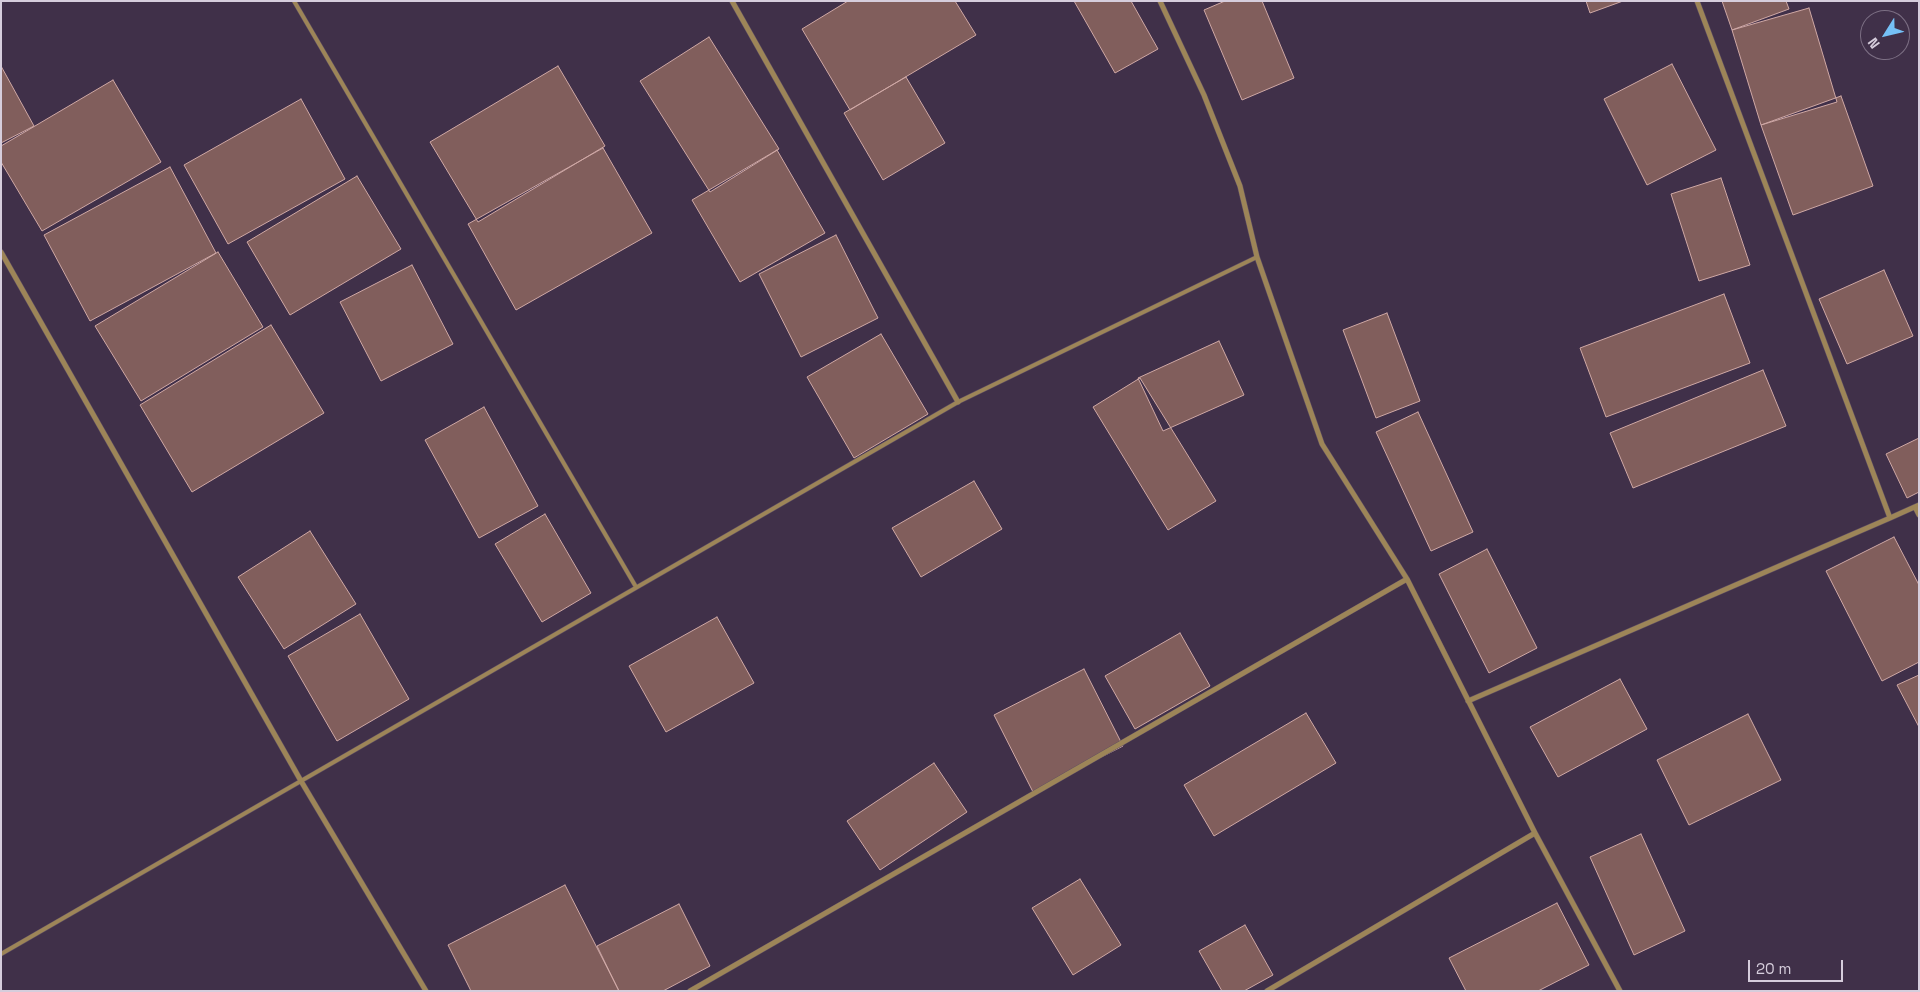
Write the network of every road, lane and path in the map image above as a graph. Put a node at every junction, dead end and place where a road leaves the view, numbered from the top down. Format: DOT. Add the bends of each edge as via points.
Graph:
graph roads {
  1 [pos="294,1"];
  2 [pos="732,1"];
  3 [pos="1160,1"];
  4 [pos="1697,1"];
  5 [pos="1,252"];
  6 [pos="1257,257"];
  7 [pos="958,402"];
  8 [pos="1917,506"];
  9 [pos="1919,514"];
  10 [pos="1890,518"];
  11 [pos="1407,579"];
  12 [pos="636,588"];
  13 [pos="1468,701"];
  14 [pos="301,781"];
  15 [pos="1534,833"];
  16 [pos="1,954"];
  17 [pos="426,991"];
  18 [pos="690,991"];
  19 [pos="1267,991"];
  20 [pos="1620,991"];
  1 -- 12 [label="lane"];
  2 -- 7 [label="street"];
  3 -- 6 [label="street" via="1204,95 1240,186"];
  4 -- 10 [label="street"];
  5 -- 14 [label="street"];
  6 -- 7 [label="lane"];
  6 -- 11 [label="street" via="1322,444"];
  7 -- 12 [label="lane"];
  8 -- 9 [label="street"];
  8 -- 10 [label="street"];
  10 -- 13 [label="street"];
  11 -- 13 [label="street"];
  11 -- 18 [label="street"];
  12 -- 14 [label="lane"];
  13 -- 15 [label="street"];
  14 -- 16 [label="lane"];
  14 -- 17 [label="street"];
  15 -- 19 [label="street"];
  15 -- 20 [label="street"];
}
